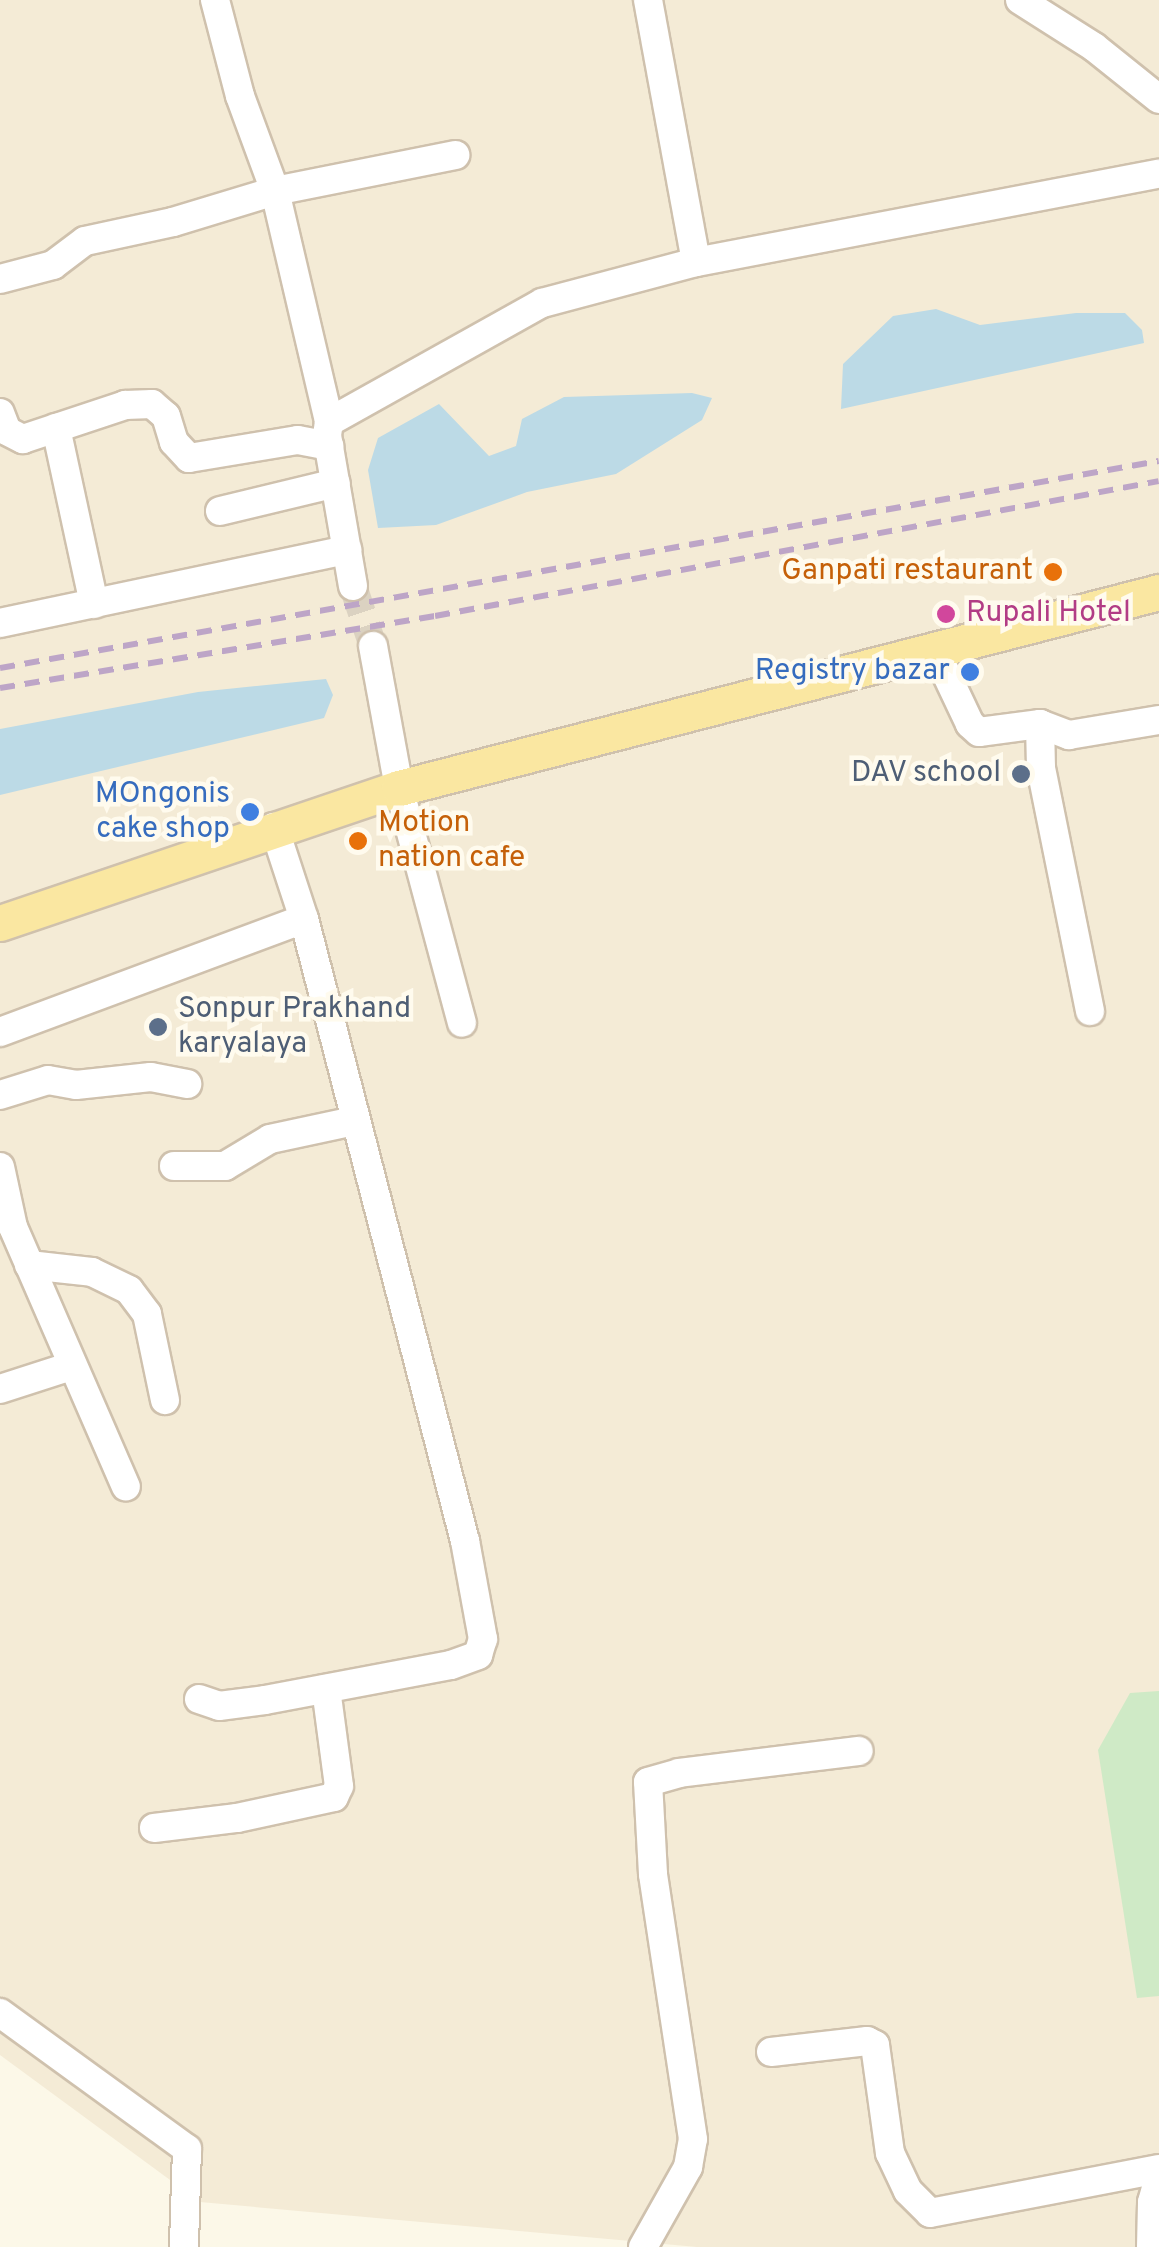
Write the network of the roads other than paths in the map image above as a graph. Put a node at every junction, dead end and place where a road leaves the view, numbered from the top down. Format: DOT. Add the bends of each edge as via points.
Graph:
graph roads {
  1 [pos="215,0"];
  2 [pos="648,0"];
  3 [pos="1020,0"];
  4 [pos="1159,99"];
  5 [pos="455,154"];
  6 [pos="1159,174"];
  7 [pos="275,191"];
  8 [pos="696,262"];
  9 [pos="0,279"];
  10 [pos="0,414"];
  11 [pos="56,428"];
  12 [pos="329,434"];
  13 [pos="336,483"];
  14 [pos="220,511"];
  15 [pos="347,550"];
  16 [pos="354,586"];
  17 [pos="1159,592"];
  18 [pos="94,604"];
  19 [pos="0,623"];
  20 [pos="373,646"];
  21 [pos="935,650"];
  22 [pos="1158,723"];
  23 [pos="1040,724"];
  24 [pos="399,788"];
  25 [pos="274,827"];
  26 [pos="304,918"];
  27 [pos="0,923"];
  28 [pos="1090,1011"];
  29 [pos="462,1022"];
  30 [pos="0,1032"];
  31 [pos="186,1084"];
  32 [pos="0,1095"];
  33 [pos="354,1120"];
  34 [pos="174,1166"];
  35 [pos="0,1167"];
  36 [pos="30,1265"];
  37 [pos="71,1366"];
  38 [pos="0,1389"];
  39 [pos="165,1400"];
  40 [pos="126,1487"];
  41 [pos="326,1689"];
  42 [pos="199,1699"];
  43 [pos="859,1751"];
  44 [pos="154,1828"];
  45 [pos="0,2013"];
  46 [pos="771,2052"];
  47 [pos="1159,2168"];
  48 [pos="1159,2178"];
  49 [pos="184,2247"];
  50 [pos="642,2247"];
  51 [pos="1151,2247"];
  1 -- 7 [label="street"];
  2 -- 8 [label="street"];
  3 -- 4 [label="street"];
  5 -- 7 [label="street"];
  6 -- 8 [label="street"];
  7 -- 9 [label="street" via="85,241 53,265"];
  7 -- 12 [label="street"];
  8 -- 12 [label="street" via="542,303"];
  10 -- 11 [label="street" via="14,438"];
  11 -- 12 [label="street" via="140,403 161,409 174,442 189,458"];
  11 -- 18 [label="street"];
  12 -- 13 [label="street"];
  13 -- 14 [label="street"];
  13 -- 15 [label="street"];
  15 -- 16 [label="street"];
  15 -- 18 [label="street"];
  17 -- 21 [label="main road"];
  18 -- 19 [label="street"];
  20 -- 24 [label="street"];
  21 -- 23 [label="street" via="973,729"];
  21 -- 24 [label="main road"];
  22 -- 23 [label="street" via="1069,734"];
  23 -- 28 [label="street" via="1041,768"];
  24 -- 25 [label="main road"];
  24 -- 29 [label="street"];
  25 -- 26 [label="street"];
  25 -- 27 [label="main road"];
  26 -- 30 [label="street"];
  26 -- 33 [label="street"];
  31 -- 32 [label="street" via="152,1077 76,1085 48,1080"];
  33 -- 34 [label="street" via="270,1139 225,1166"];
  33 -- 41 [label="street" via="466,1541 483,1639 470,1660"];
  35 -- 36 [label="street" via="13,1227"];
  36 -- 37 [label="street"];
  36 -- 39 [label="street" via="92,1272 130,1290 147,1314"];
  37 -- 38 [label="street"];
  37 -- 40 [label="street"];
  41 -- 42 [label="street" via="228,1705"];
  41 -- 44 [label="street" via="339,1786 334,1797"];
  43 -- 50 [label="street" via="648,1782 652,1874 693,2139 688,2167"];
  45 -- 49 [label="street" via="187,2149"];
  46 -- 47 [label="street" via="875,2045 890,2153 900,2179 930,2213"];
  48 -- 51 [label="street"];
}
